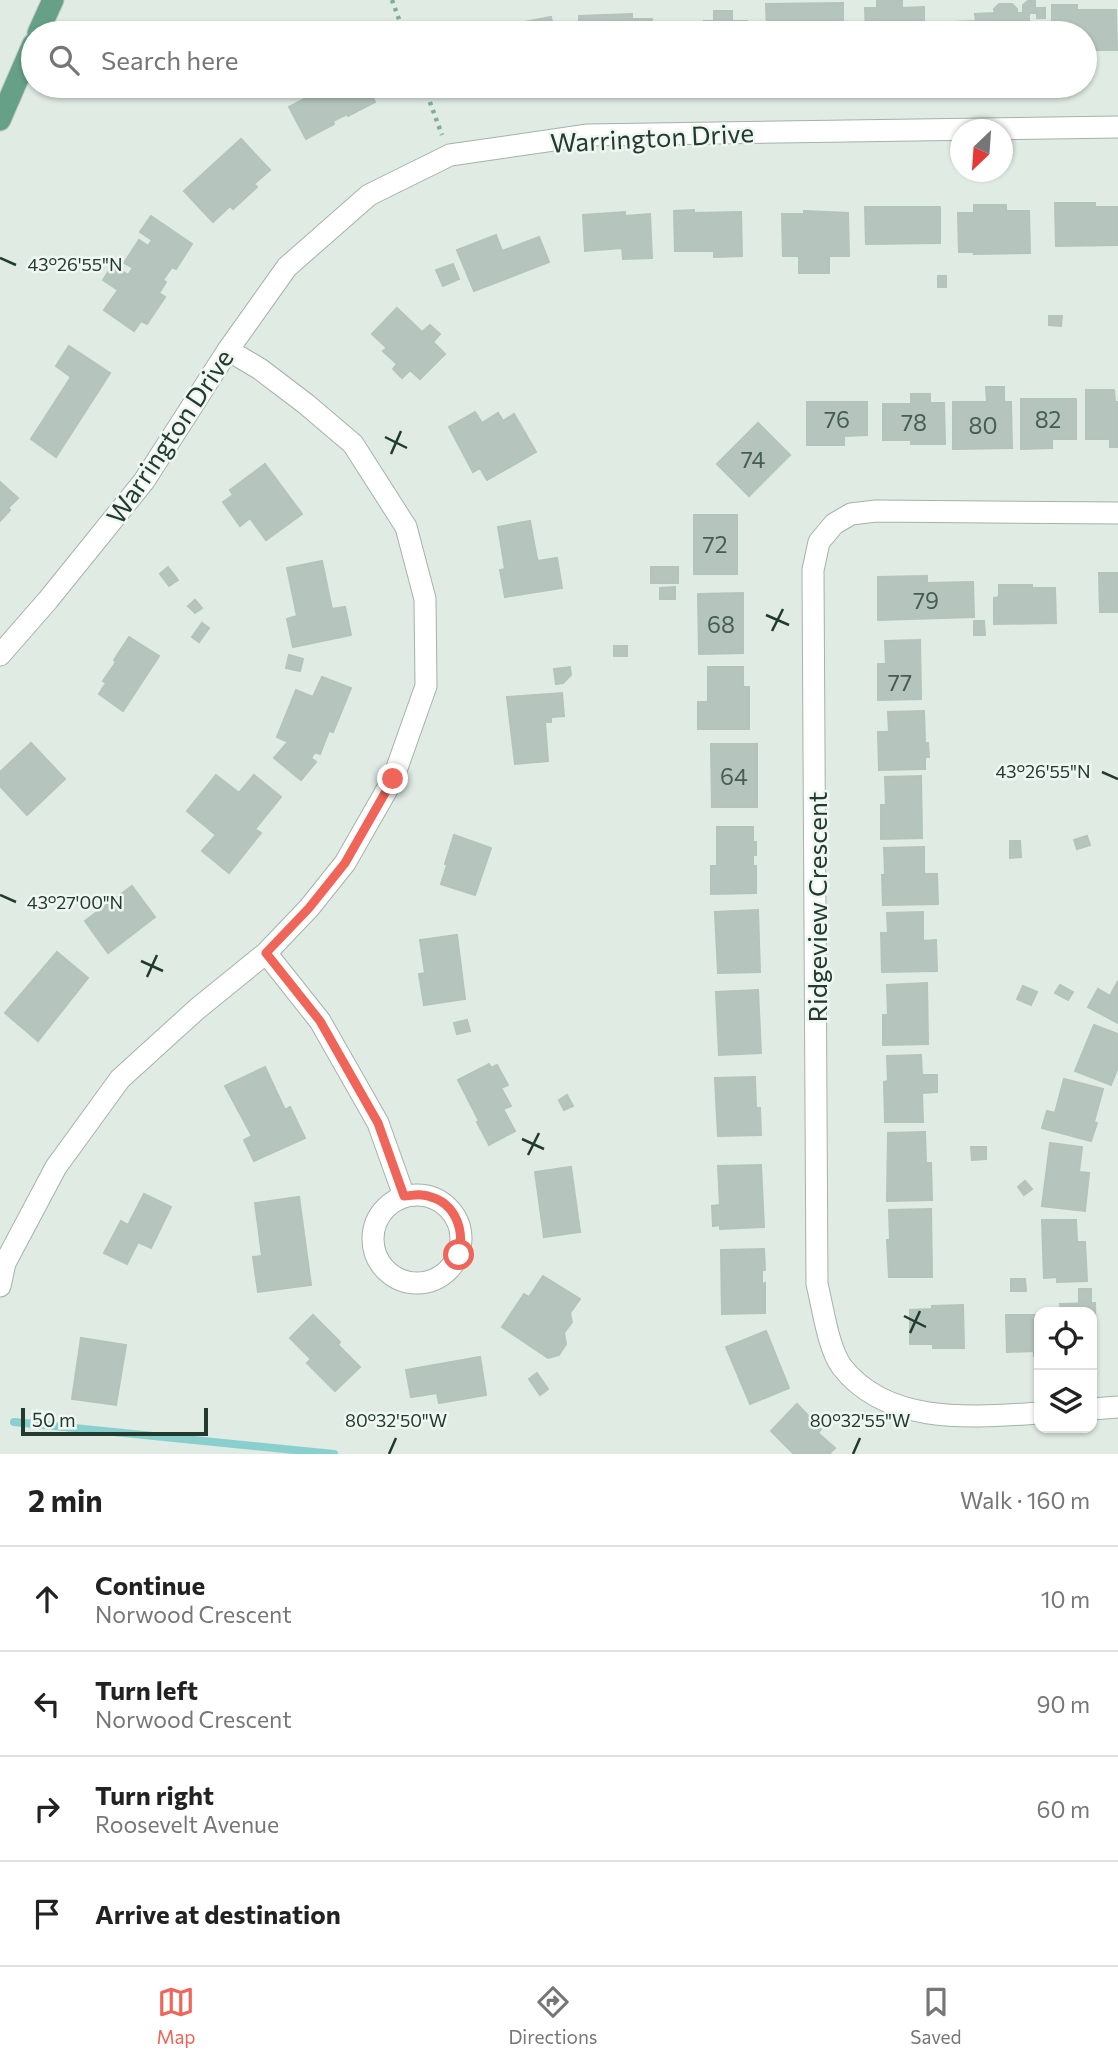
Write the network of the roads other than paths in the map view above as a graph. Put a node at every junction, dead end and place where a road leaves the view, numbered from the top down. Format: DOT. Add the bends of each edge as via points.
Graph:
graph roads {
  1 [pos="53,0"];
  2 [pos="43,21"];
  3 [pos="21,72"];
  4 [pos="0,120"];
  5 [pos="1118,127"];
  6 [pos="228,350"];
  7 [pos="1118,513"];
  8 [pos="0,656"];
  9 [pos="266,953"];
  10 [pos="404,1196"];
  11 [pos="3,1262"];
  12 [pos="0,1286"];
  13 [pos="1118,1407"];
  14 [pos="1097,1409"];
  15 [pos="1034,1413"];
  1 -- 2 [label="main road"];
  3 -- 4 [label="main road"];
  5 -- 6 [label="street, Warrington Drive" via="588,135 450,155 369,195 287,267"];
  6 -- 8 [label="street, Warrington Drive" via="144,481"];
  6 -- 9 [label="street" via="260,369 354,444 406,527 425,599 426,686 393,779 345,863"];
  7 -- 15 [label="street, Ridgeview Crescent" via="852,514 834,524 820,542 813,570 817,1284 828,1335 841,1366 868,1393 917,1412"];
  9 -- 10 [label="street" via="327,1033 378,1123"];
  9 -- 11 [label="street" via="120,1079 55,1167"];
  10 -- 10 [label="street" via="379,1216 373,1230 375,1255 400,1281 427,1283 447,1273 459,1255 461,1228 451,1209 438,1200"];
  11 -- 12 [label="street"];
  13 -- 14 [label="street"];
}
